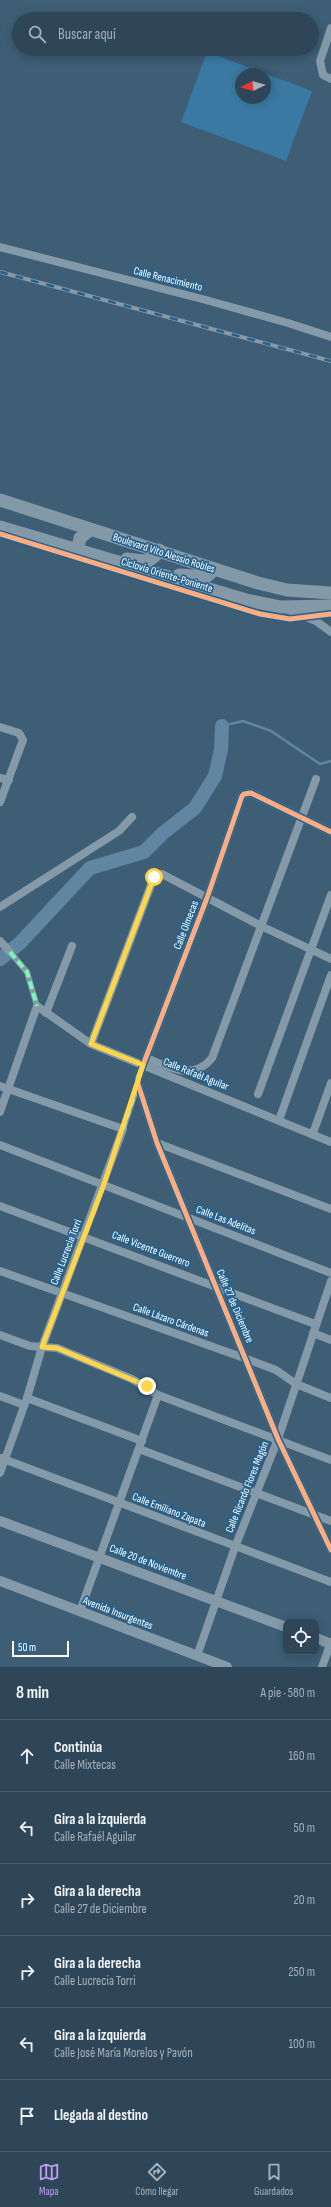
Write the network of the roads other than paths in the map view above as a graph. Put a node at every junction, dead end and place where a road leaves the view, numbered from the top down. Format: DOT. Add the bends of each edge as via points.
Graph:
graph roads {
  1 [pos="331,28"];
  2 [pos="331,79"];
  3 [pos="0,247"];
  4 [pos="330,334"];
  5 [pos="0,500"];
  6 [pos="0,527"];
  7 [pos="90,530"];
  8 [pos="159,550"];
  9 [pos="77,551"];
  10 [pos="91,555"];
  11 [pos="215,569"];
  12 [pos="157,574"];
  13 [pos="330,596"];
  14 [pos="281,608"];
  15 [pos="331,632"];
  16 [pos="0,727"];
  17 [pos="0,778"];
  18 [pos="316,779"];
  19 [pos="9,780"];
  20 [pos="0,802"];
  21 [pos="132,817"];
  22 [pos="302,818"];
  23 [pos="331,832"];
  24 [pos="331,895"];
  25 [pos="207,898"];
  26 [pos="0,907"];
  27 [pos="261,926"];
  28 [pos="0,941"];
  29 [pos="72,946"];
  30 [pos="311,950"];
  31 [pos="10,952"];
  32 [pos="331,959"];
  33 [pos="331,974"];
  34 [pos="37,1006"];
  35 [pos="46,1013"];
  36 [pos="91,1044"];
  37 [pos="145,1062"];
  38 [pos="331,1083"];
  39 [pos="138,1084"];
  40 [pos="0,1086"];
  41 [pos="9,1089"];
  42 [pos="258,1094"];
  43 [pos="0,1112"];
  44 [pos="279,1120"];
  45 [pos="123,1129"];
  46 [pos="313,1133"];
  47 [pos="331,1142"];
  48 [pos="157,1143"];
  49 [pos="0,1145"];
  50 [pos="104,1184"];
  51 [pos="0,1206"];
  52 [pos="331,1209"];
  53 [pos="186,1216"];
  54 [pos="84,1236"];
  55 [pos="0,1271"];
  56 [pos="331,1273"];
  57 [pos="331,1281"];
  58 [pos="217,1286"];
  59 [pos="62,1293"];
  60 [pos="315,1324"];
  61 [pos="313,1333"];
  62 [pos="0,1335"];
  63 [pos="331,1340"];
  64 [pos="42,1347"];
  65 [pos="247,1359"];
  66 [pos="296,1384"];
  67 [pos="158,1395"];
  68 [pos="0,1396"];
  69 [pos="331,1398"];
  70 [pos="25,1401"];
  71 [pos="278,1439"];
  72 [pos="140,1445"];
  73 [pos="2,1458"];
  74 [pos="331,1460"];
  75 [pos="0,1473"];
  76 [pos="256,1493"];
  77 [pos="119,1503"];
  78 [pos="313,1514"];
  79 [pos="0,1521"];
  80 [pos="331,1521"];
  81 [pos="235,1547"];
  82 [pos="331,1550"];
  83 [pos="100,1557"];
  84 [pos="0,1581"];
  85 [pos="331,1582"];
  86 [pos="216,1600"];
  87 [pos="80,1611"];
  88 [pos="283,1626"];
  89 [pos="319,1639"];
  90 [pos="331,1643"];
  91 [pos="197,1656"];
  92 [pos="227,1667"];
  93 [pos="322,1667"];
  1 -- 2 [label="street" via="320,61 323,75"];
  3 -- 4 [label="street, Calle Renacimiento"];
  5 -- 7 [label="main road, Boulevard Vito Alessio Robles"];
  6 -- 9 [label="main road, Boulevard Vito Alessio Robles"];
  7 -- 8 [label="main road, Boulevard Vito Alessio Robles"];
  7 -- 9 [label="main road" via="80,538"];
  8 -- 10 [label="main road" via="156,556 148,561"];
  8 -- 11 [label="main road, Boulevard Vito Alessio Robles"];
  9 -- 10 [label="main road, Boulevard Vito Alessio Robles"];
  10 -- 12 [label="main road, Boulevard Vito Alessio Robles"];
  11 -- 12 [label="main road" via="209,576 201,578"];
  11 -- 13 [label="main road, Boulevard Vito Alessio Robles" via="287,590"];
  12 -- 14 [label="main road, Boulevard Vito Alessio Robles"];
  13 -- 14 [label="main road, Boulevard Vito Alessio Robles"];
  14 -- 15 [label="street" via="316,622"];
  16 -- 19 [label="street" via="21,735 23,740"];
  17 -- 19 [label="street"];
  18 -- 22 [label="street"];
  19 -- 20 [label="street"];
  21 -- 26 [label="street" via="119,831"];
  22 -- 23 [label="street"];
  22 -- 25 [label="street, Calle Olmecas" via="247,793 242,796"];
  22 -- 27 [label="street"];
  24 -- 30 [label="street"];
  25 -- 27 [label="street"];
  25 -- 36 [label="street" via="162,874 154,877"];
  25 -- 37 [label="street, Calle Olmecas"];
  27 -- 30 [label="street"];
  27 -- 37 [label="street" via="212,1058 200,1070 184,1072"];
  28 -- 31 [label="street"];
  29 -- 35 [label="street"];
  30 -- 32 [label="street"];
  30 -- 42 [label="street"];
  31 -- 34 [label="street" via="27,972"];
  33 -- 44 [label="street"];
  34 -- 35 [label="street, Calle Rafaél Aguilar"];
  34 -- 41 [label="street"];
  35 -- 36 [label="street, Calle Rafaél Aguilar"];
  36 -- 37 [label="street, Calle Rafaél Aguilar"];
  37 -- 39 [label="street"];
  37 -- 44 [label="street, Calle Rafaél Aguilar"];
  38 -- 46 [label="street"];
  39 -- 45 [label="street, Calle Lucrecia Torri"];
  39 -- 48 [label="street, Calle 27 de Diciembre"];
  40 -- 41 [label="street"];
  41 -- 43 [label="street"];
  41 -- 45 [label="street"];
  44 -- 46 [label="street, Calle Rafaél Aguilar"];
  45 -- 50 [label="street, Calle Lucrecia Torri"];
  46 -- 47 [label="street, Calle Rafaél Aguilar"];
  48 -- 52 [label="street"];
  48 -- 53 [label="street, Calle 27 de Diciembre"];
  49 -- 50 [label="street, Calle Las Adelitas"];
  50 -- 53 [label="street, Calle Las Adelitas"];
  50 -- 54 [label="street, Calle Lucrecia Torri"];
  51 -- 54 [label="street, Calle Vicente Guerrero"];
  53 -- 56 [label="street, Calle Las Adelitas"];
  53 -- 58 [label="street, Calle 27 de Diciembre"];
  54 -- 58 [label="street, Calle Vicente Guerrero"];
  54 -- 59 [label="street, Calle Lucrecia Torri"];
  55 -- 59 [label="street, Calle Lázaro Cárdenas"];
  57 -- 60 [label="street, Calle Ricardo Flores Magón"];
  58 -- 60 [label="street, Calle Vicente Guerrero"];
  58 -- 65 [label="street, Calle 27 de Diciembre"];
  59 -- 64 [label="street, Calle Lucrecia Torri"];
  59 -- 65 [label="street, Calle Lázaro Cárdenas"];
  60 -- 61 [label="street, Calle Ricardo Flores Magón"];
  61 -- 63 [label="street"];
  61 -- 66 [label="street, Calle Ricardo Flores Magón"];
  62 -- 64 [label="street" via="30,1346"];
  64 -- 67 [label="street" via="57,1348 132,1379"];
  64 -- 70 [label="street, Calle Lucrecia Torri"];
  65 -- 66 [label="street, Calle Lázaro Cárdenas" via="276,1370"];
  65 -- 71 [label="street, Calle 27 de Diciembre"];
  66 -- 69 [label="street, Calle Lázaro Cárdenas"];
  66 -- 71 [label="street, Calle Ricardo Flores Magón"];
  67 -- 71 [label="street"];
  67 -- 72 [label="street"];
  68 -- 70 [label="street"];
  70 -- 72 [label="street"];
  70 -- 73 [label="street, Calle Lucrecia Torri"];
  71 -- 74 [label="street"];
  71 -- 76 [label="street, Calle Ricardo Flores Magón"];
  71 -- 78 [label="street, Calle 27 de Diciembre"];
  72 -- 76 [label="street"];
  72 -- 77 [label="street"];
  73 -- 75 [label="street, Calle Lucrecia Torri"];
  73 -- 77 [label="street, Calle Emiliano Zapata"];
  76 -- 78 [label="street"];
  76 -- 81 [label="street, Calle Ricardo Flores Magón"];
  77 -- 81 [label="street, Calle Emiliano Zapata"];
  77 -- 83 [label="street"];
  78 -- 80 [label="street"];
  78 -- 82 [label="street, Calle 27 de Diciembre"];
  79 -- 83 [label="street, Calle 20 de Noviembre"];
  81 -- 85 [label="street, Calle Emiliano Zapata"];
  81 -- 86 [label="street, Calle Ricardo Flores Magón"];
  83 -- 86 [label="street, Calle 20 de Noviembre"];
  83 -- 87 [label="street"];
  84 -- 87 [label="street, Avenida Insurgentes"];
  86 -- 88 [label="street, Calle 20 de Noviembre"];
  86 -- 91 [label="street, Calle Ricardo Flores Magón"];
  87 -- 91 [label="street, Avenida Insurgentes"];
  89 -- 90 [label="street"];
  90 -- 93 [label="street"];
  91 -- 92 [label="street, Avenida Insurgentes"];
}
